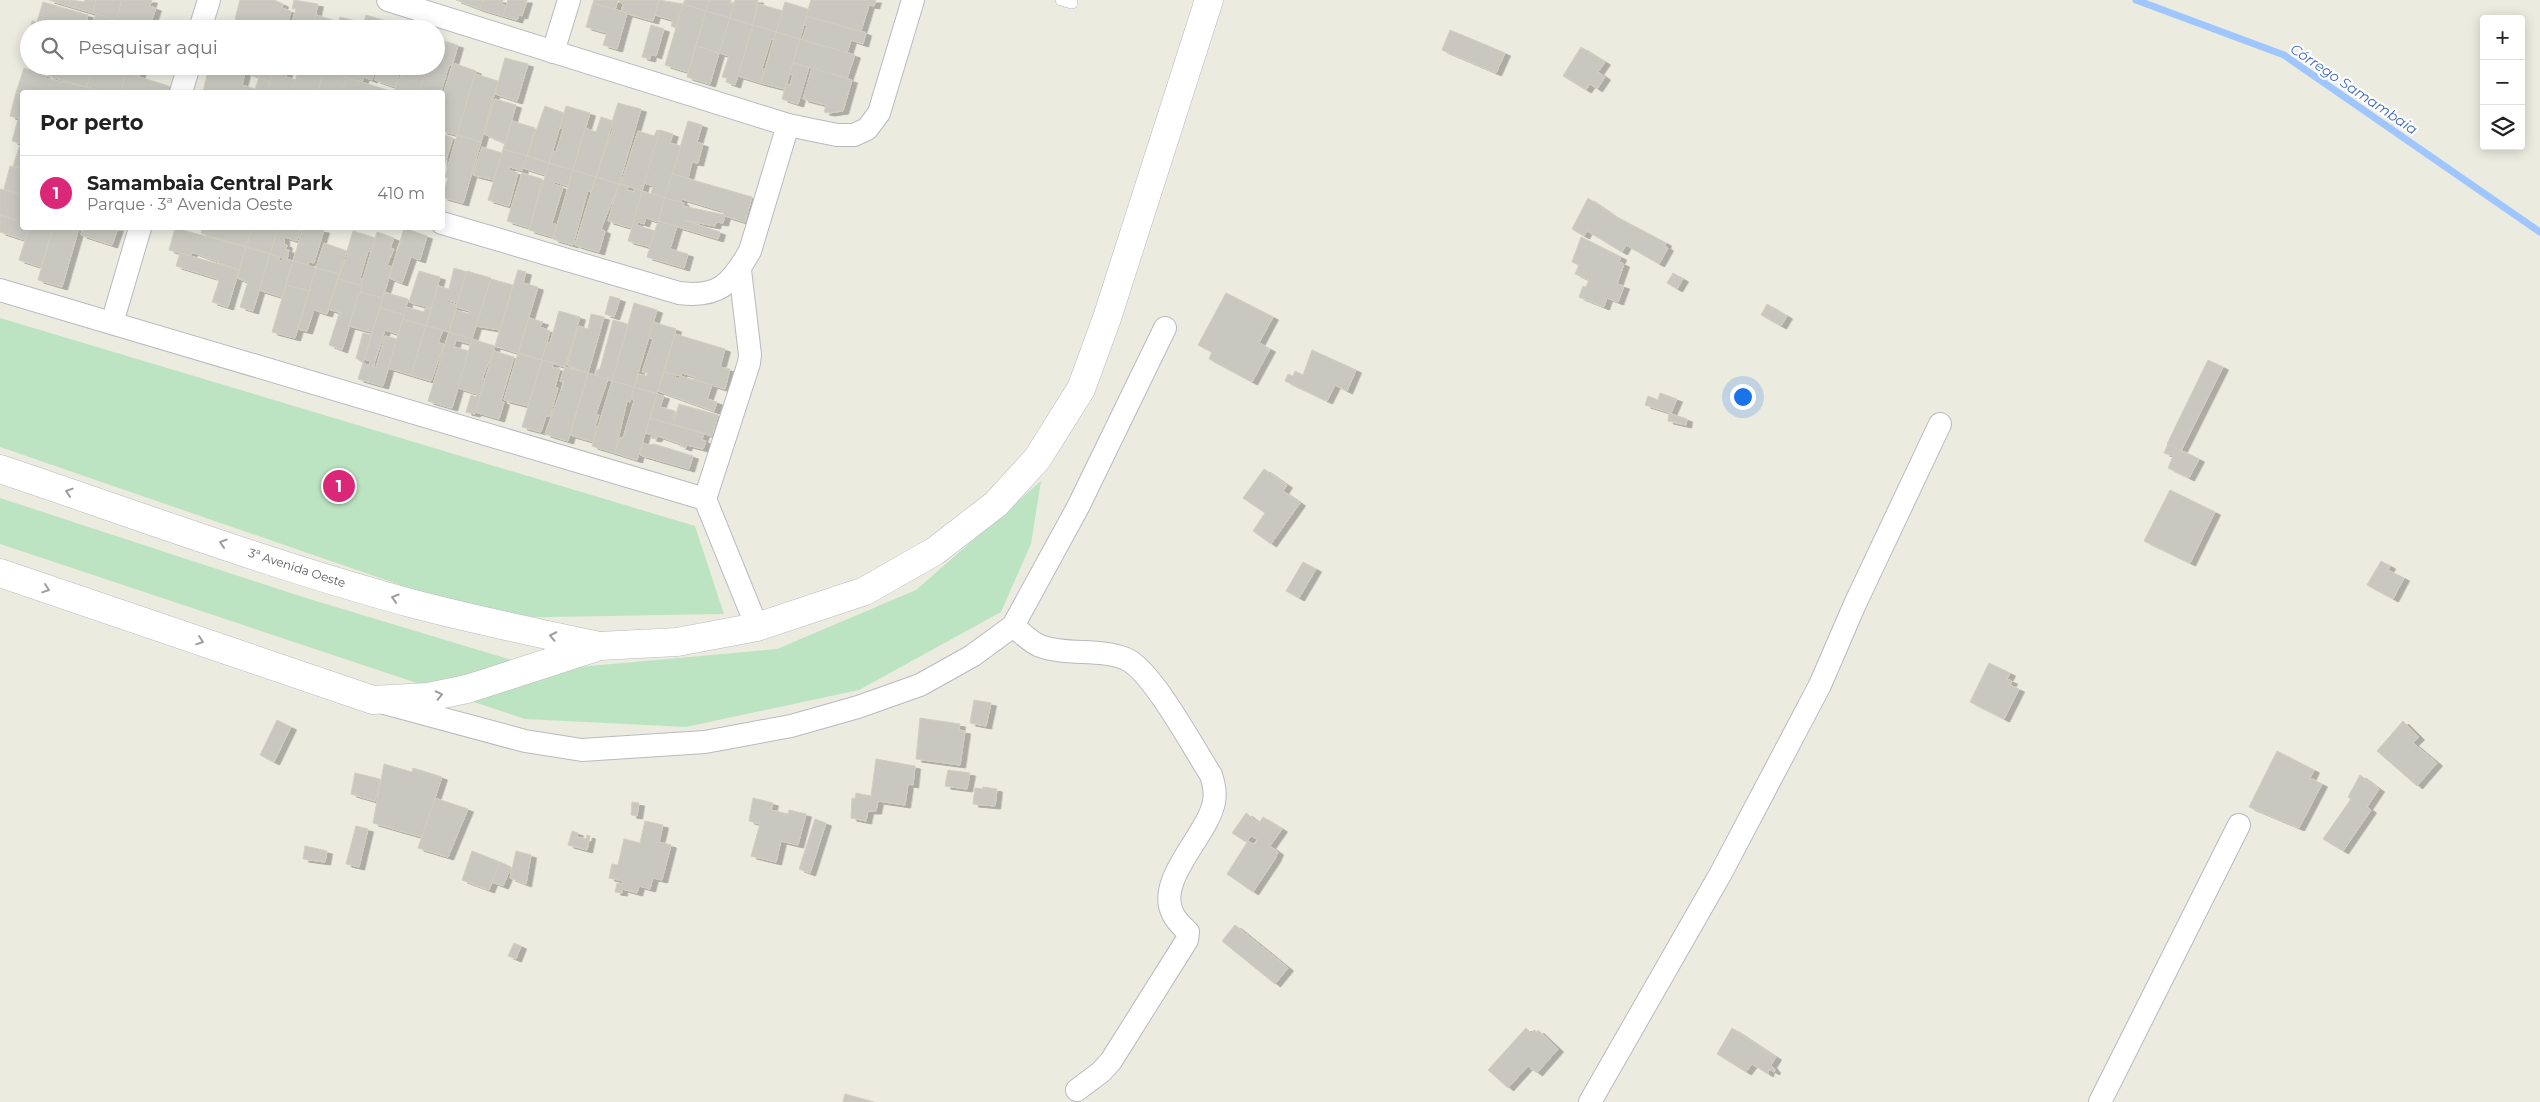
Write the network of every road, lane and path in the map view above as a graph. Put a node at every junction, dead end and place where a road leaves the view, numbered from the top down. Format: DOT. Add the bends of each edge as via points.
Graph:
graph roads {
  1 [pos="209,0"];
  2 [pos="388,0"];
  3 [pos="569,0"];
  4 [pos="913,0"];
  5 [pos="1209,0"];
  6 [pos="203,20"];
  7 [pos="553,52"];
  8 [pos="186,75"];
  9 [pos="182,90"];
  10 [pos="788,125"];
  11 [pos="445,224"];
  12 [pos="139,230"];
  13 [pos="740,270"];
  14 [pos="0,290"];
  15 [pos="112,324"];
  16 [pos="1164,328"];
  17 [pos="1940,424"];
  18 [pos="0,469"];
  19 [pos="705,499"];
  20 [pos="0,573"];
  21 [pos="1013,626"];
  22 [pos="756,627"];
  23 [pos="600,646"];
  24 [pos="373,700"];
  25 [pos="2239,825"];
  26 [pos="1077,1090"];
  27 [pos="1590,1102"];
  28 [pos="2100,1102"];
  1 -- 6 [label="street"];
  2 -- 7 [label="street"];
  3 -- 7 [label="street"];
  4 -- 10 [label="street" via="879,113 867,129 836,135"];
  5 -- 22 [label="street" via="1108,318 1081,389 1038,459 996,504 935,550 865,591"];
  7 -- 10 [label="street"];
  8 -- 9 [label="street"];
  10 -- 13 [label="street" via="750,251"];
  11 -- 13 [label="street" via="679,293 696,295 712,292 725,286"];
  12 -- 15 [label="street"];
  13 -- 19 [label="street" via="749,363"];
  14 -- 15 [label="street"];
  15 -- 19 [label="street"];
  16 -- 21 [label="street" via="1078,507"];
  17 -- 27 [label="street" via="1820,685 1721,873"];
  23 -- 18 [label="street, 3ª Avenida Oeste, one-way" via="404,601"];
  19 -- 22 [label="street"];
  20 -- 24 [label="street, one-way"];
  21 -- 24 [label="street" via="972,656 920,685 791,726 705,742 582,750 525,742"];
  21 -- 26 [label="street" via="1038,645 1055,650 1113,655 1139,667 1211,775 1215,788 1212,810 1170,888 1169,903 1173,915 1188,932 1187,940 1111,1061"];
  22 -- 23 [label="street" via="677,642"];
  24 -- 23 [label="street, one-way" via="428,698 467,689"];
  25 -- 28 [label="street"];
}
